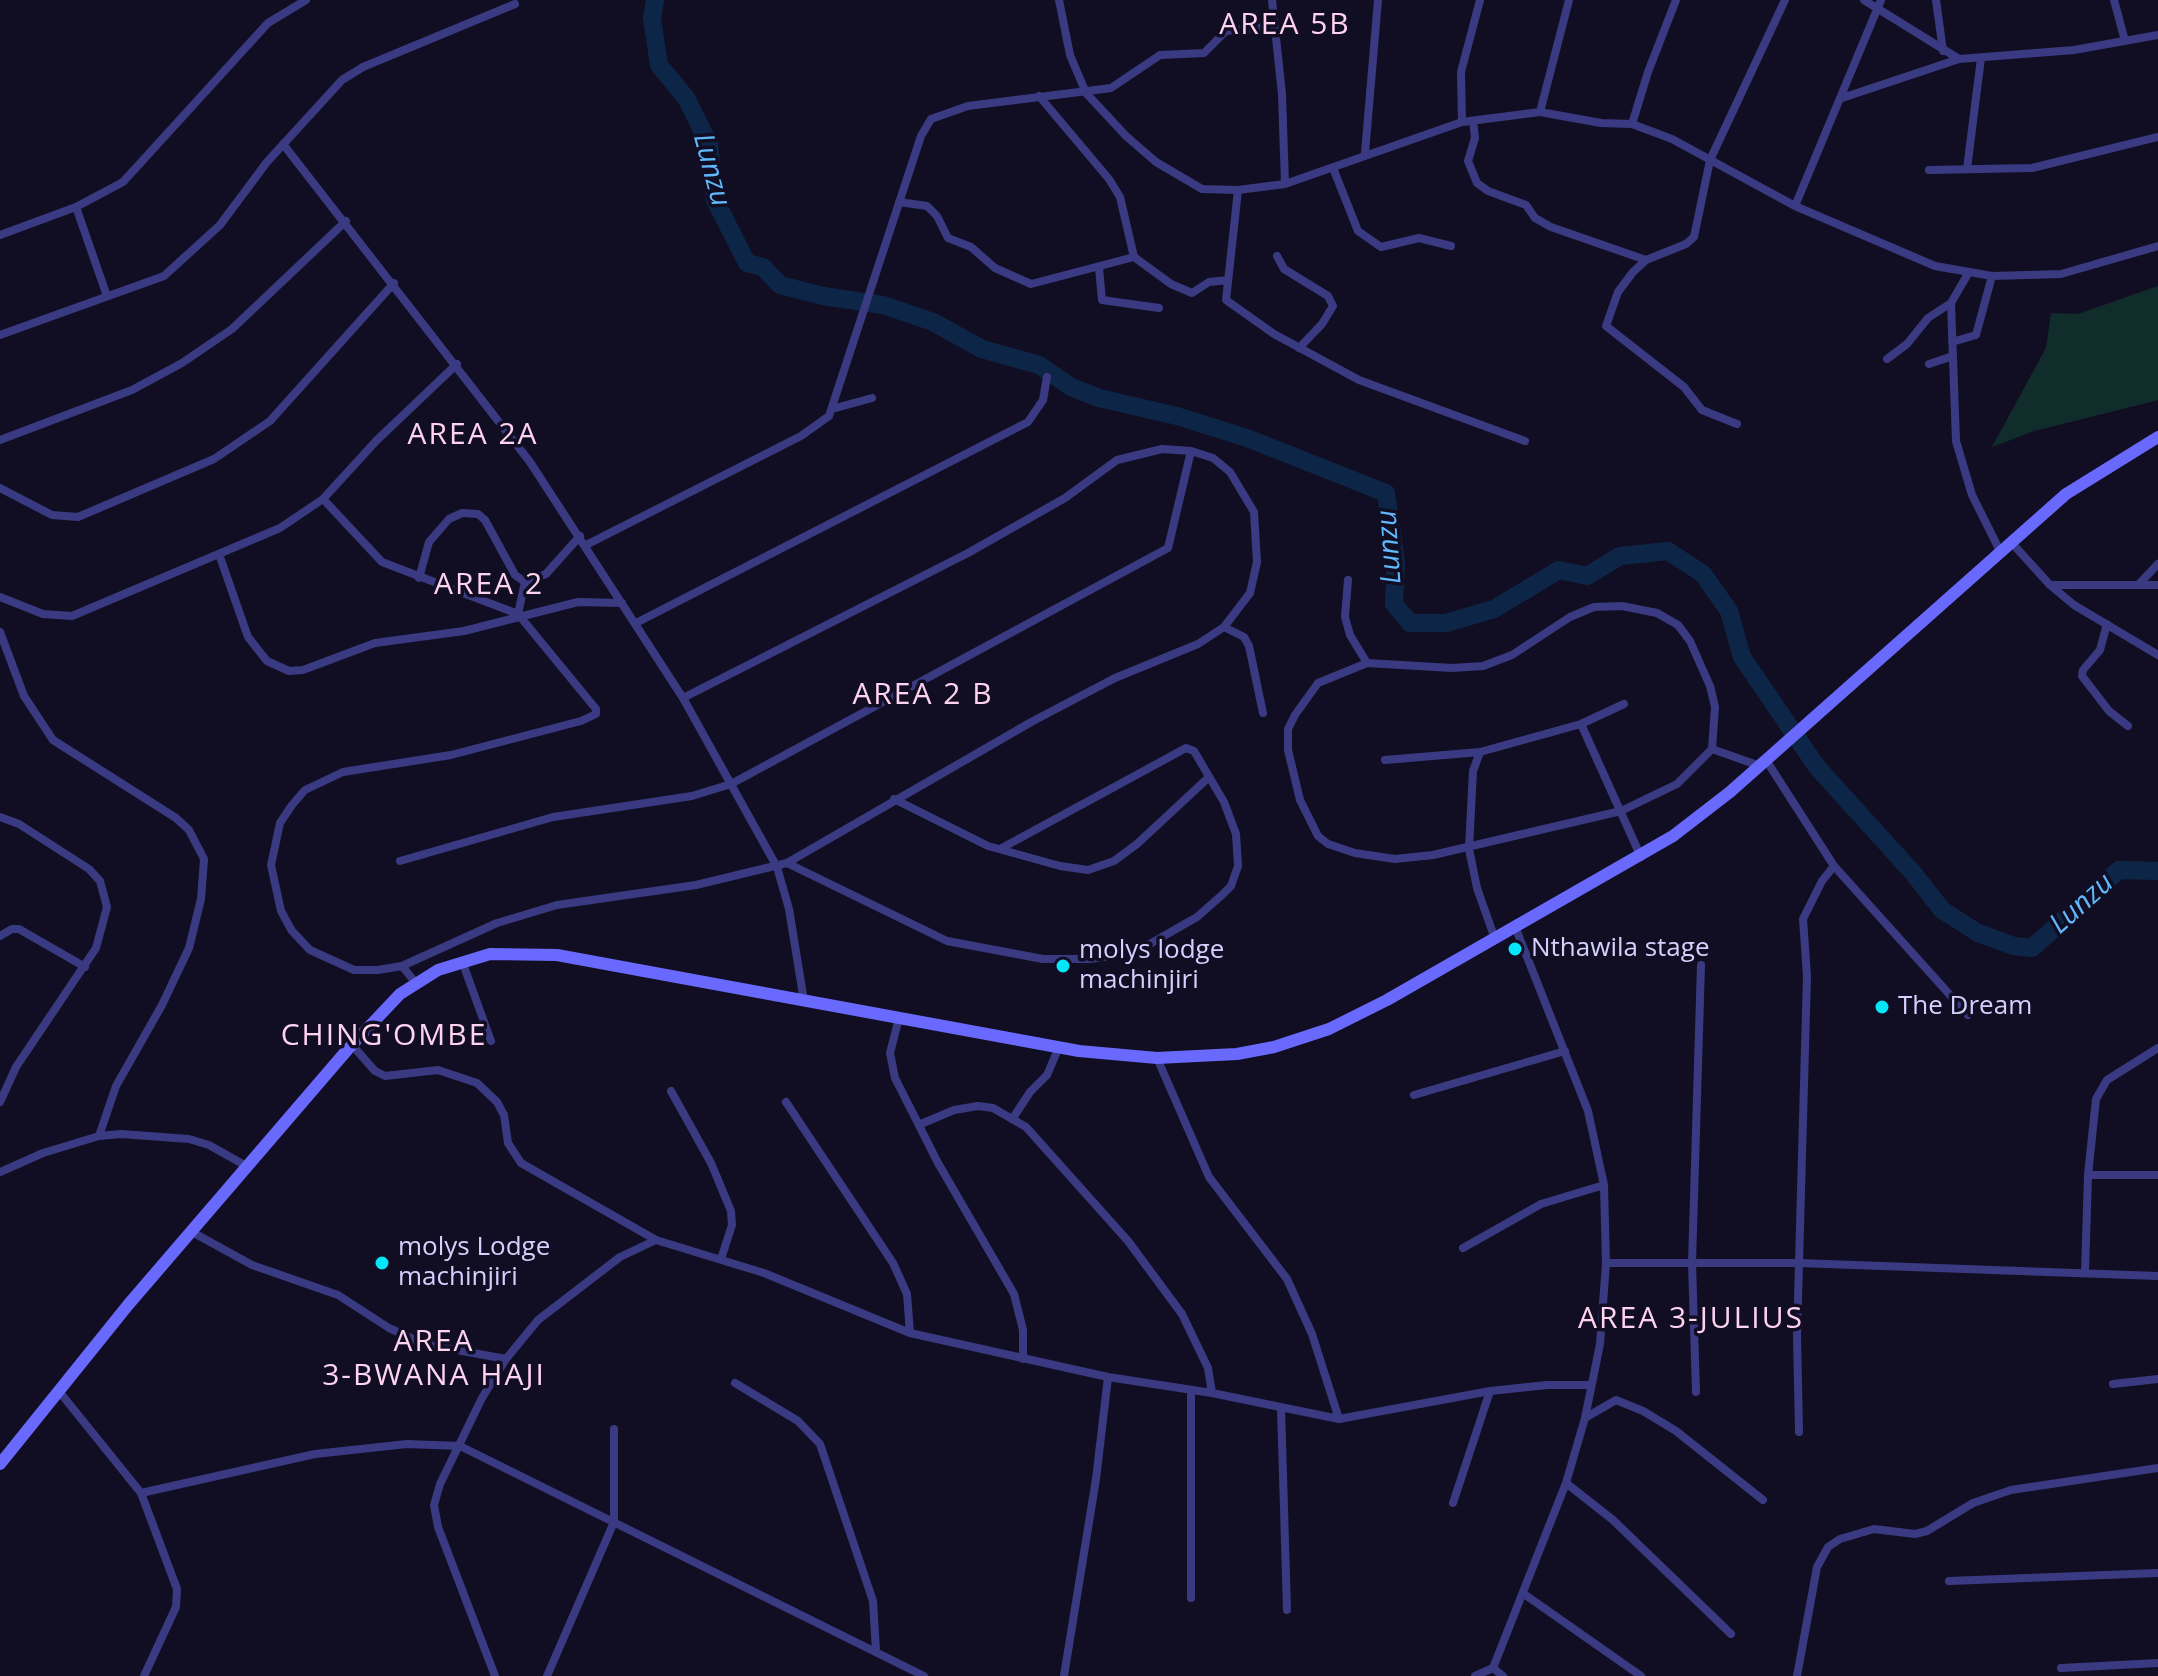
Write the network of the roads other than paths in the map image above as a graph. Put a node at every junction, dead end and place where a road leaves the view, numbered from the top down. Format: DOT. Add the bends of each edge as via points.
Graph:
graph roads {
  1 [pos="306,0"];
  2 [pos="1059,0"];
  3 [pos="1272,0"];
  4 [pos="1378,0"];
  5 [pos="1480,0"];
  6 [pos="1569,0"];
  7 [pos="1676,0"];
  8 [pos="1785,0"];
  9 [pos="1864,0"];
  10 [pos="1936,0"];
  11 [pos="2114,0"];
  12 [pos="1879,3"];
  13 [pos="515,4"];
  14 [pos="1273,26"];
  15 [pos="2158,35"];
  16 [pos="2125,41"];
  17 [pos="1943,51"];
  18 [pos="1981,58"];
  19 [pos="1959,59"];
  20 [pos="1086,93"];
  21 [pos="1039,96"];
  22 [pos="1842,98"];
  23 [pos="1540,112"];
  24 [pos="1473,121"];
  25 [pos="1462,122"];
  26 [pos="1632,124"];
  27 [pos="2158,137"];
  28 [pos="283,144"];
  29 [pos="1365,153"];
  30 [pos="1710,160"];
  31 [pos="1333,168"];
  32 [pos="1967,169"];
  33 [pos="1929,170"];
  34 [pos="1285,184"];
  35 [pos="1238,190"];
  36 [pos="899,202"];
  37 [pos="1795,206"];
  38 [pos="76,207"];
  39 [pos="346,221"];
  40 [pos="0,235"];
  41 [pos="1451,246"];
  42 [pos="2158,246"];
  43 [pos="1277,256"];
  44 [pos="1134,257"];
  45 [pos="1646,260"];
  46 [pos="1099,268"];
  47 [pos="1969,272"];
  48 [pos="1992,276"];
  49 [pos="1228,280"];
  50 [pos="394,283"];
  51 [pos="107,296"];
  52 [pos="1951,303"];
  53 [pos="1159,308"];
  54 [pos="0,335"];
  55 [pos="1952,342"];
  56 [pos="1299,348"];
  57 [pos="1953,356"];
  58 [pos="1887,359"];
  59 [pos="457,364"];
  60 [pos="1929,364"];
  61 [pos="1047,377"];
  62 [pos="872,398"];
  63 [pos="832,409"];
  64 [pos="1737,424"];
  65 [pos="2158,437"];
  66 [pos="0,440"];
  67 [pos="1525,441"];
  68 [pos="1191,451"];
  69 [pos="0,488"];
  70 [pos="323,499"];
  71 [pos="580,536"];
  72 [pos="2011,542"];
  73 [pos="586,545"];
  74 [pos="2000,551"];
  75 [pos="219,554"];
  76 [pos="2158,564"];
  77 [pos="419,578"];
  78 [pos="1348,580"];
  79 [pos="525,582"];
  80 [pos="2139,584"];
  81 [pos="2050,585"];
  82 [pos="2158,585"];
  83 [pos="0,597"];
  84 [pos="622,603"];
  85 [pos="520,616"];
  86 [pos="636,623"];
  87 [pos="2107,624"];
  88 [pos="1224,627"];
  89 [pos="0,632"];
  90 [pos="2158,655"];
  91 [pos="1367,663"];
  92 [pos="683,698"];
  93 [pos="1624,704"];
  94 [pos="1263,713"];
  95 [pos="1581,724"];
  96 [pos="2128,726"];
  97 [pos="1712,749"];
  98 [pos="1480,752"];
  99 [pos="1385,760"];
  100 [pos="1763,763"];
  101 [pos="1208,778"];
  102 [pos="731,784"];
  103 [pos="894,799"];
  104 [pos="1621,811"];
  105 [pos="0,817"];
  106 [pos="1000,849"];
  107 [pos="1469,849"];
  108 [pos="1641,857"];
  109 [pos="400,861"];
  110 [pos="787,863"];
  111 [pos="1834,866"];
  112 [pos="777,867"];
  113 [pos="1516,929"];
  114 [pos="0,936"];
  115 [pos="1496,940"];
  116 [pos="462,961"];
  117 [pos="1701,965"];
  118 [pos="402,966"];
  119 [pos="85,967"];
  120 [pos="415,982"];
  121 [pos="804,1001"];
  122 [pos="1968,1015"];
  123 [pos="899,1018"];
  124 [pos="491,1041"];
  125 [pos="352,1045"];
  126 [pos="1059,1047"];
  127 [pos="2158,1048"];
  128 [pos="1565,1051"];
  129 [pos="1157,1058"];
  130 [pos="671,1091"];
  131 [pos="1414,1095"];
  132 [pos="0,1102"];
  133 [pos="786,1102"];
  134 [pos="1013,1118"];
  135 [pos="921,1124"];
  136 [pos="99,1136"];
  137 [pos="248,1167"];
  138 [pos="0,1172"];
  139 [pos="2088,1175"];
  140 [pos="2158,1175"];
  141 [pos="1604,1185"];
  142 [pos="192,1232"];
  143 [pos="656,1240"];
  144 [pos="1463,1248"];
  145 [pos="721,1259"];
  146 [pos="1606,1263"];
  147 [pos="1692,1263"];
  148 [pos="1799,1263"];
  149 [pos="2085,1272"];
  150 [pos="2158,1276"];
  151 [pos="910,1333"];
  152 [pos="506,1359"];
  153 [pos="1023,1359"];
  154 [pos="1108,1377"];
  155 [pos="2158,1379"];
  156 [pos="735,1383"];
  157 [pos="2113,1384"];
  158 [pos="1591,1385"];
  159 [pos="58,1390"];
  160 [pos="1490,1391"];
  161 [pos="1191,1392"];
  162 [pos="1696,1392"];
  163 [pos="1212,1393"];
  164 [pos="1281,1408"];
  165 [pos="1585,1418"];
  166 [pos="1339,1419"];
  167 [pos="614,1429"];
  168 [pos="1799,1432"];
  169 [pos="460,1446"];
  170 [pos="0,1464"];
  171 [pos="2158,1468"];
  172 [pos="1566,1483"];
  173 [pos="141,1493"];
  174 [pos="1763,1500"];
  175 [pos="1453,1503"];
  176 [pos="614,1522"];
  177 [pos="2158,1573"];
  178 [pos="1949,1581"];
  179 [pos="1524,1594"];
  180 [pos="1191,1598"];
  181 [pos="1287,1610"];
  182 [pos="1731,1634"];
  183 [pos="876,1651"];
  184 [pos="2158,1663"];
  185 [pos="1493,1668"];
  186 [pos="2061,1668"];
  187 [pos="144,1676"];
  188 [pos="495,1676"];
  189 [pos="547,1676"];
  190 [pos="924,1676"];
  191 [pos="1064,1676"];
  192 [pos="1475,1676"];
  193 [pos="1503,1676"];
  194 [pos="1641,1676"];
  195 [pos="1797,1676"];
  1 -- 38 [label="street" via="268,23 131,175"];
  2 -- 20 [label="street" via="1070,55"];
  3 -- 14 [label="street"];
  4 -- 29 [label="street"];
  5 -- 25 [label="street" via="1461,72"];
  6 -- 23 [label="street"];
  7 -- 26 [label="street"];
  8 -- 30 [label="street"];
  9 -- 12 [label="street"];
  10 -- 17 [label="street"];
  11 -- 16 [label="street"];
  12 -- 17 [label="street"];
  12 -- 22 [label="street"];
  13 -- 28 [label="street" via="353,72"];
  14 -- 20 [label="street" via="1226,31 1204,53 1160,55 1118,84"];
  14 -- 34 [label="street"];
  15 -- 16 [label="street"];
  16 -- 18 [label="street"];
  17 -- 19 [label="street"];
  18 -- 19 [label="street"];
  18 -- 32 [label="street"];
  19 -- 22 [label="street"];
  20 -- 21 [label="street"];
  20 -- 35 [label="street" via="1169,173 1202,189"];
  21 -- 36 [label="street" via="953,108 931,119"];
  21 -- 44 [label="street" via="1120,197"];
  22 -- 37 [label="street"];
  23 -- 24 [label="street"];
  23 -- 26 [label="street"];
  24 -- 25 [label="street"];
  24 -- 45 [label="street" via="1475,138 1468,161 1477,183 1526,205 1551,227"];
  25 -- 29 [label="street"];
  26 -- 30 [label="street"];
  27 -- 32 [label="street" via="2032,168"];
  28 -- 39 [label="street"];
  28 -- 51 [label="street" via="220,225 179,265 146,285"];
  29 -- 31 [label="street"];
  30 -- 37 [label="street"];
  30 -- 45 [label="street" via="1694,237"];
  31 -- 34 [label="street"];
  31 -- 41 [label="street" via="1358,231 1381,247 1419,238"];
  32 -- 33 [label="street"];
  34 -- 35 [label="street"];
  35 -- 49 [label="street"];
  36 -- 46 [label="street" via="927,206 948,238 971,247 1020,282 1039,284"];
  36 -- 63 [label="street"];
  37 -- 47 [label="street" via="1908,257"];
  38 -- 40 [label="street"];
  38 -- 51 [label="street"];
  39 -- 50 [label="street"];
  39 -- 66 [label="street" via="232,329 182,363 132,390"];
  42 -- 48 [label="street" via="2061,274"];
  43 -- 56 [label="street" via="1284,269 1328,296 1333,306"];
  44 -- 46 [label="street"];
  44 -- 49 [label="street" via="1192,293 1209,282"];
  45 -- 64 [label="street" via="1618,292 1606,326 1684,387 1702,410"];
  46 -- 53 [label="street" via="1102,300"];
  47 -- 48 [label="street"];
  47 -- 52 [label="street"];
  48 -- 55 [label="street" via="1976,335"];
  49 -- 56 [label="street" via="1226,300"];
  50 -- 59 [label="street"];
  50 -- 69 [label="street" via="270,421 214,459 78,517 52,515"];
  51 -- 54 [label="street"];
  52 -- 55 [label="street"];
  52 -- 58 [label="street"];
  55 -- 57 [label="street"];
  56 -- 67 [label="street" via="1411,402"];
  57 -- 60 [label="street"];
  57 -- 74 [label="street" via="1959,458"];
  59 -- 70 [label="street"];
  59 -- 71 [label="street"];
  61 -- 86 [label="street" via="1043,400 1028,422"];
  62 -- 63 [label="street"];
  63 -- 73 [label="street" via="824,422 801,436"];
  65 -- 72 [label="main road" via="2066,494"];
  68 -- 88 [label="street" via="1213,458 1230,472 1254,512 1257,562 1250,593"];
  68 -- 92 [label="street" via="1162,449 1117,460 1065,498 968,553"];
  68 -- 102 [label="street" via="1168,548"];
  70 -- 75 [label="street" via="280,528"];
  70 -- 77 [label="street" via="374,555"];
  71 -- 73 [label="street"];
  71 -- 79 [label="street" via="546,574"];
  72 -- 74 [label="main road"];
  72 -- 81 [label="street"];
  73 -- 84 [label="street"];
  74 -- 100 [label="main road"];
  75 -- 83 [label="street" via="72,616 43,614"];
  75 -- 85 [label="street" via="248,637 267,661 289,671 375,643 441,635"];
  76 -- 80 [label="street"];
  77 -- 79 [label="street" via="429,542 449,519 470,512 485,520 515,575"];
  77 -- 85 [label="street"];
  78 -- 91 [label="street" via="1345,617"];
  79 -- 85 [label="street"];
  80 -- 81 [label="street"];
  80 -- 82 [label="street"];
  81 -- 87 [label="street"];
  84 -- 85 [label="street" via="578,602"];
  84 -- 86 [label="street"];
  85 -- 118 [label="street" via="593,703 596,714 451,755 343,772 305,790 280,823 271,865 281,911 292,931 310,950 354,970"];
  86 -- 92 [label="street"];
  87 -- 90 [label="street"];
  87 -- 96 [label="street" via="2100,650 2082,676"];
  88 -- 94 [label="street" via="1244,637 1249,646"];
  88 -- 103 [label="street" via="1044,715"];
  89 -- 136 [label="street" via="24,696 53,740 176,818 204,859 189,948 126,1066"];
  91 -- 97 [label="street" via="1483,666 1594,607 1657,613 1678,625 1690,641 1710,686 1715,707"];
  91 -- 107 [label="street" via="1318,683 1288,729 1293,781 1308,821 1328,844 1355,853 1395,859"];
  92 -- 102 [label="street"];
  93 -- 95 [label="street"];
  95 -- 98 [label="street"];
  95 -- 104 [label="street"];
  97 -- 100 [label="street"];
  97 -- 104 [label="street" via="1677,784"];
  98 -- 99 [label="street"];
  98 -- 107 [label="street" via="1473,771"];
  100 -- 108 [label="main road"];
  100 -- 111 [label="street"];
  101 -- 106 [label="street" via="1137,844 1101,868 1060,866"];
  101 -- 106 [label="street" via="1194,751 1186,748"];
  101 -- 110 [label="street" via="1236,834 1238,866 1231,886 1197,917 1129,953 1043,959 947,941"];
  102 -- 109 [label="street" via="692,796 553,817"];
  102 -- 112 [label="street"];
  103 -- 106 [label="street" via="963,836"];
  103 -- 110 [label="street"];
  104 -- 107 [label="street"];
  104 -- 108 [label="street"];
  105 -- 119 [label="street" via="56,847 100,881 107,907"];
  107 -- 115 [label="street"];
  108 -- 113 [label="main road"];
  110 -- 112 [label="street"];
  111 -- 122 [label="street"];
  111 -- 148 [label="street" via="1803,919 1807,976"];
  112 -- 118 [label="street" via="557,905 497,923"];
  112 -- 121 [label="street"];
  113 -- 115 [label="main road"];
  113 -- 128 [label="street"];
  114 -- 119 [label="street" via="19,929"];
  115 -- 129 [label="main road" via="1329,1029 1249,1052"];
  116 -- 120 [label="main road"];
  116 -- 121 [label="main road" via="520,952 557,955"];
  116 -- 124 [label="street"];
  117 -- 147 [label="street"];
  118 -- 120 [label="street"];
  119 -- 132 [label="street" via="16,1067"];
  120 -- 125 [label="main road"];
  121 -- 123 [label="main road"];
  123 -- 126 [label="main road"];
  123 -- 135 [label="street" via="890,1062"];
  125 -- 137 [label="main road"];
  125 -- 143 [label="street" via="385,1076 438,1070 477,1083 497,1102 512,1154 521,1163"];
  126 -- 129 [label="main road"];
  126 -- 134 [label="street" via="1047,1075"];
  127 -- 139 [label="street" via="2102,1087 2096,1099"];
  128 -- 131 [label="street"];
  128 -- 141 [label="street" via="1586,1103"];
  129 -- 166 [label="street" via="1209,1177 1287,1279 1312,1334"];
  130 -- 145 [label="street" via="731,1211"];
  133 -- 151 [label="street" via="893,1263 907,1294"];
  134 -- 135 [label="street" via="978,1106"];
  134 -- 163 [label="street" via="1128,1241 1182,1314 1208,1368"];
  135 -- 153 [label="street" via="1014,1294"];
  136 -- 137 [label="street" via="189,1139"];
  136 -- 138 [label="street"];
  137 -- 142 [label="main road"];
  139 -- 140 [label="street"];
  139 -- 149 [label="street"];
  141 -- 144 [label="street" via="1541,1204"];
  141 -- 146 [label="street"];
  142 -- 152 [label="street" via="252,1265 338,1295 424,1344"];
  142 -- 159 [label="main road"];
  143 -- 145 [label="street"];
  143 -- 152 [label="street" via="620,1257 579,1287 538,1320"];
  145 -- 151 [label="street"];
  146 -- 147 [label="street"];
  146 -- 158 [label="street"];
  147 -- 148 [label="street"];
  147 -- 162 [label="street"];
  148 -- 149 [label="street"];
  148 -- 168 [label="street"];
  149 -- 150 [label="street"];
  151 -- 153 [label="street"];
  152 -- 169 [label="street"];
  153 -- 154 [label="street"];
  154 -- 161 [label="street"];
  154 -- 191 [label="street"];
  155 -- 157 [label="street"];
  156 -- 183 [label="street" via="798,1421 820,1444 873,1601"];
  158 -- 160 [label="street"];
  158 -- 165 [label="street"];
  159 -- 170 [label="main road"];
  159 -- 173 [label="street"];
  160 -- 166 [label="street"];
  160 -- 175 [label="street"];
  161 -- 163 [label="street"];
  161 -- 180 [label="street"];
  163 -- 164 [label="street"];
  164 -- 166 [label="street"];
  164 -- 181 [label="street"];
  165 -- 172 [label="street"];
  165 -- 174 [label="street" via="1616,1400 1643,1411"];
  167 -- 176 [label="street"];
  169 -- 173 [label="street" via="407,1444 315,1454"];
  169 -- 176 [label="street"];
  169 -- 188 [label="street" via="436,1494 438,1527"];
  171 -- 195 [label="street" via="2011,1490 1973,1503 1915,1534 1874,1529 1840,1539 1828,1547 1817,1567"];
  172 -- 179 [label="street"];
  172 -- 182 [label="street" via="1613,1520"];
  173 -- 187 [label="street" via="177,1589 176,1607"];
  176 -- 183 [label="street"];
  176 -- 189 [label="street"];
  177 -- 178 [label="street"];
  179 -- 185 [label="street"];
  179 -- 194 [label="street"];
  183 -- 190 [label="street"];
  184 -- 186 [label="street"];
  185 -- 192 [label="street"];
  185 -- 193 [label="street"];
}
